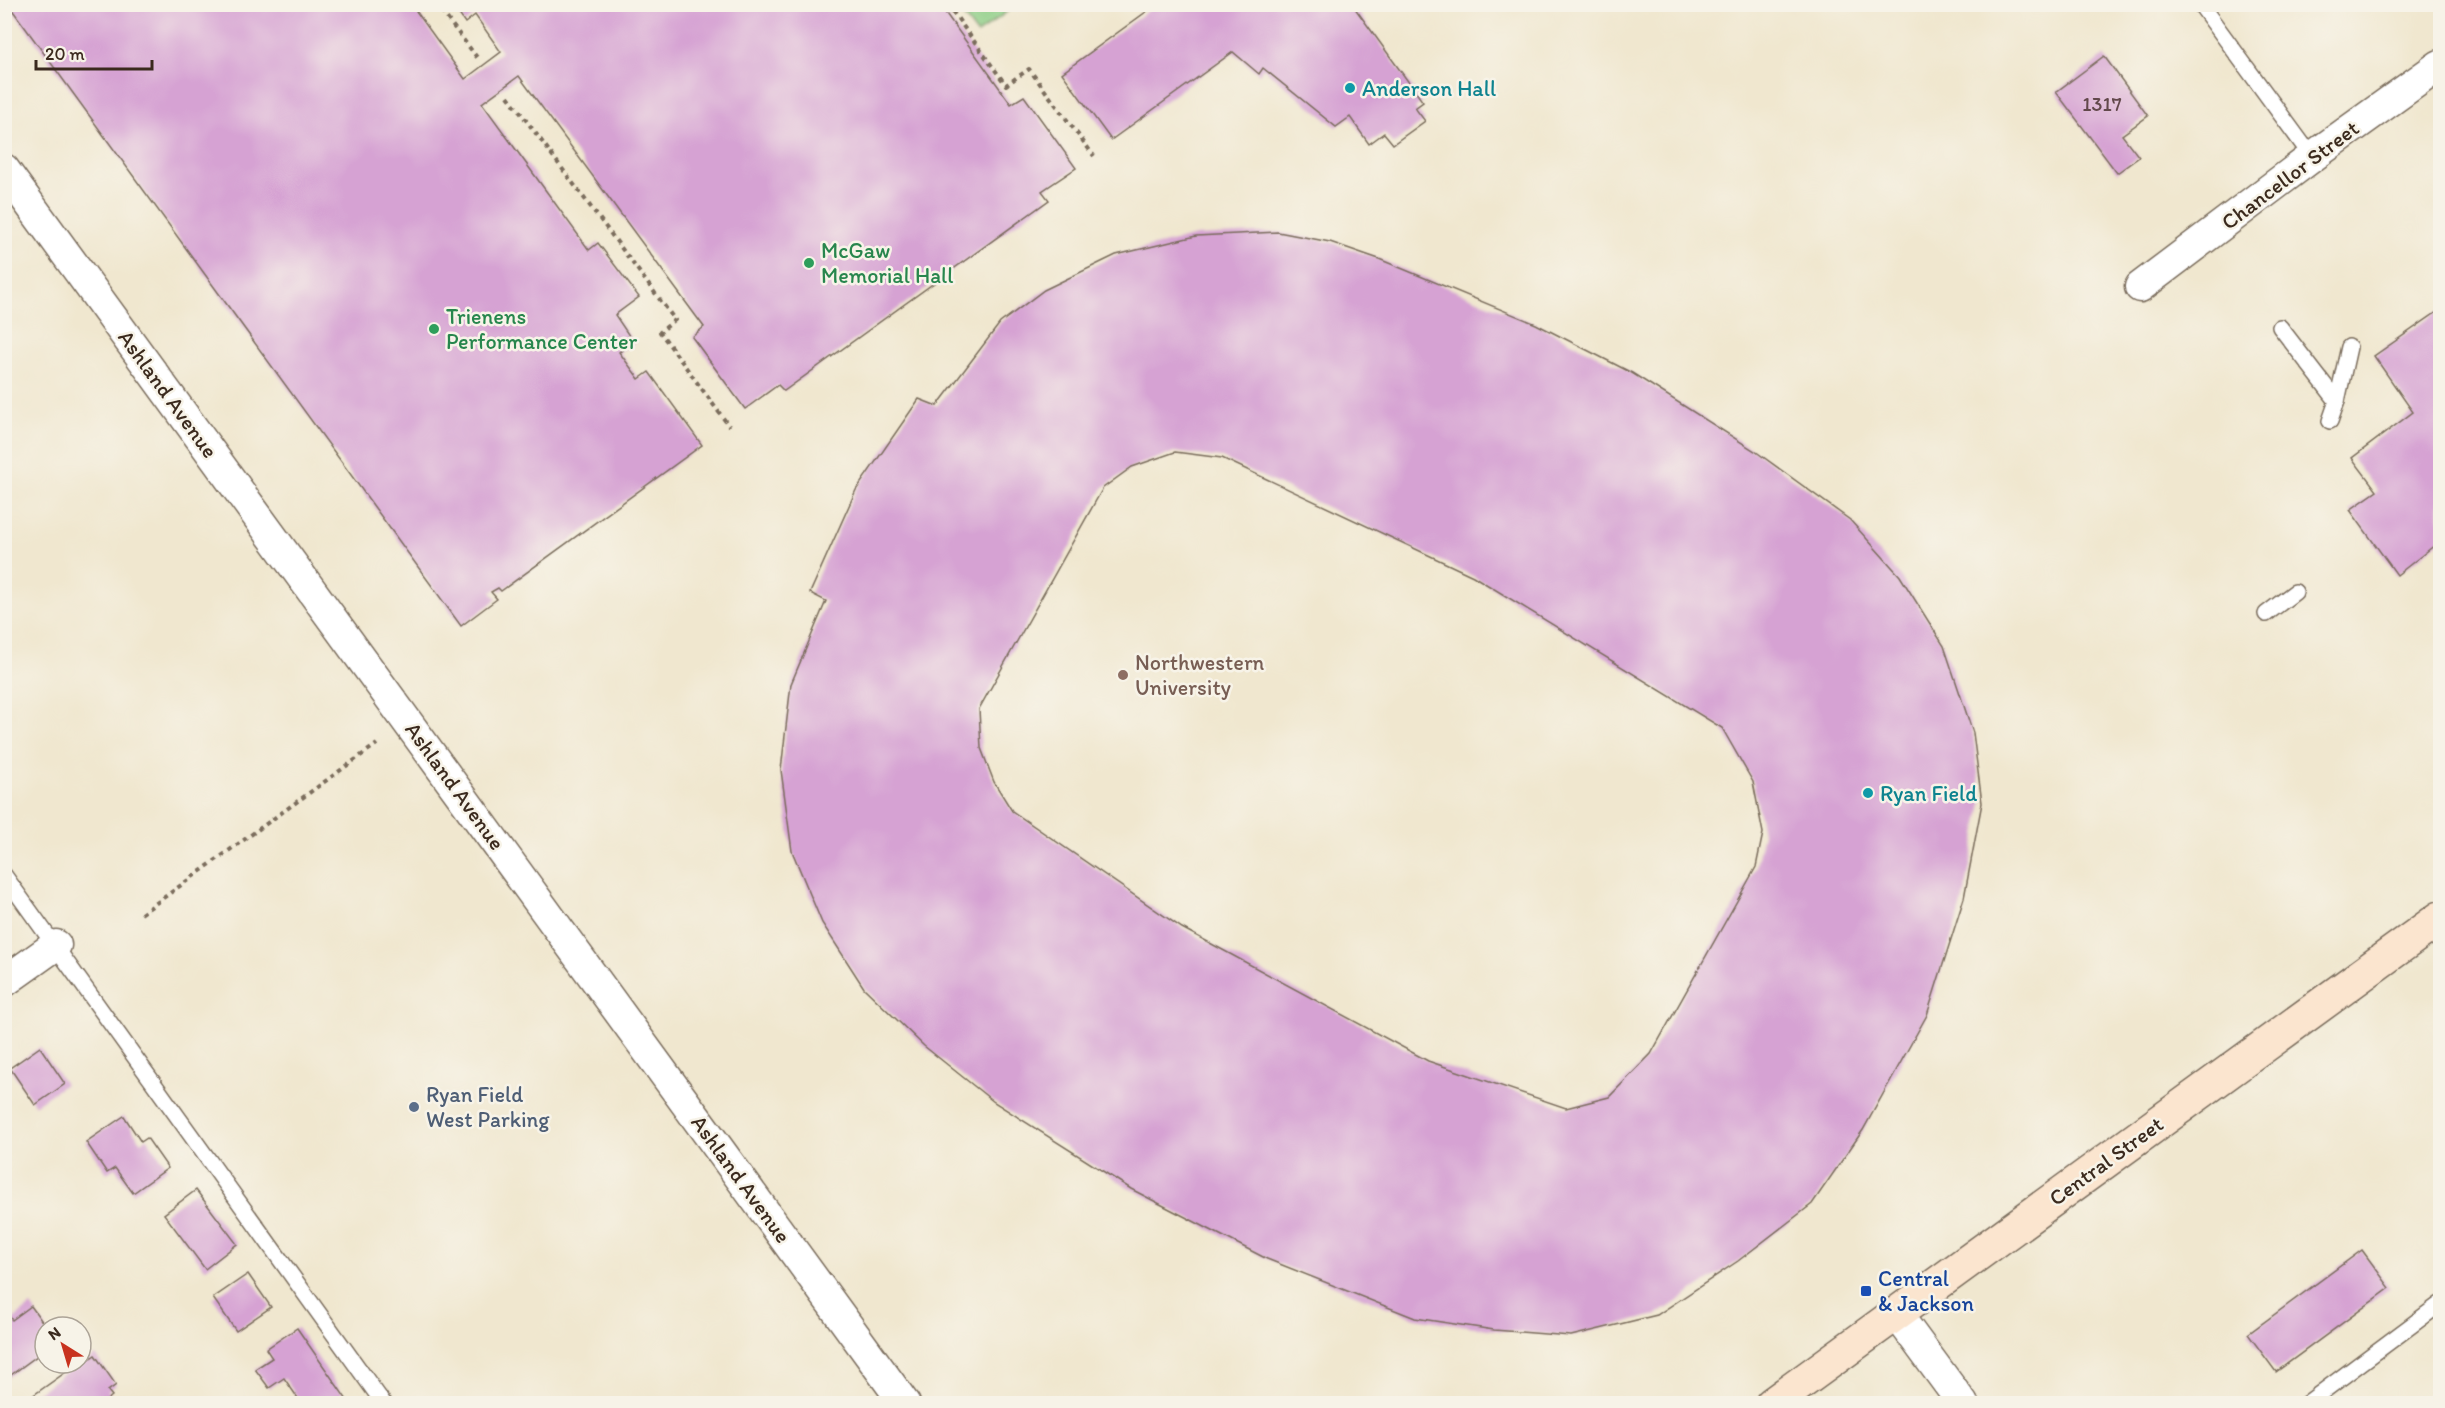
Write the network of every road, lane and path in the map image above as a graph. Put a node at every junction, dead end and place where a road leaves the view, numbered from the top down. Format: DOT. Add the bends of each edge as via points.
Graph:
graph roads {
  1 [pos="436,4"];
  2 [pos="946,4"];
  3 [pos="2200,4"];
  4 [pos="479,60"];
  5 [pos="2440,65"];
  6 [pos="508,96"];
  7 [pos="1094,156"];
  8 [pos="2312,157"];
  9 [pos="4,169"];
  10 [pos="2140,287"];
  11 [pos="2280,327"];
  12 [pos="2349,347"];
  13 [pos="2337,401"];
  14 [pos="2330,421"];
  15 [pos="729,426"];
  16 [pos="2295,592"];
  17 [pos="2266,614"];
  18 [pos="377,744"];
  19 [pos="4,875"];
  20 [pos="141,914"];
  21 [pos="2440,918"];
  22 [pos="56,945"];
  23 [pos="4,982"];
  24 [pos="2440,1304"];
  25 [pos="1896,1313"];
  26 [pos="384,1404"];
  27 [pos="905,1404"];
  28 [pos="1772,1404"];
  29 [pos="1964,1404"];
  30 [pos="2306,1404"];
  1 -- 4 [label="path"];
  2 -- 7 [label="path" via="1006,85 1029,69"];
  3 -- 8 [label="lane"];
  5 -- 8 [label="street, Chancellor Street"];
  6 -- 15 [label="path" via="675,320 660,332"];
  8 -- 10 [label="street, Chancellor Street"];
  9 -- 27 [label="street, Ashland Avenue"];
  11 -- 13 [label="lane"];
  12 -- 13 [label="lane"];
  13 -- 14 [label="lane"];
  16 -- 17 [label="lane"];
  18 -- 20 [label="path"];
  19 -- 22 [label="lane"];
  21 -- 25 [label="main road, Central Street"];
  22 -- 23 [label="street"];
  22 -- 26 [label="lane"];
  24 -- 30 [label="lane"];
  25 -- 28 [label="main road, Central Street"];
  25 -- 29 [label="street"];
}
